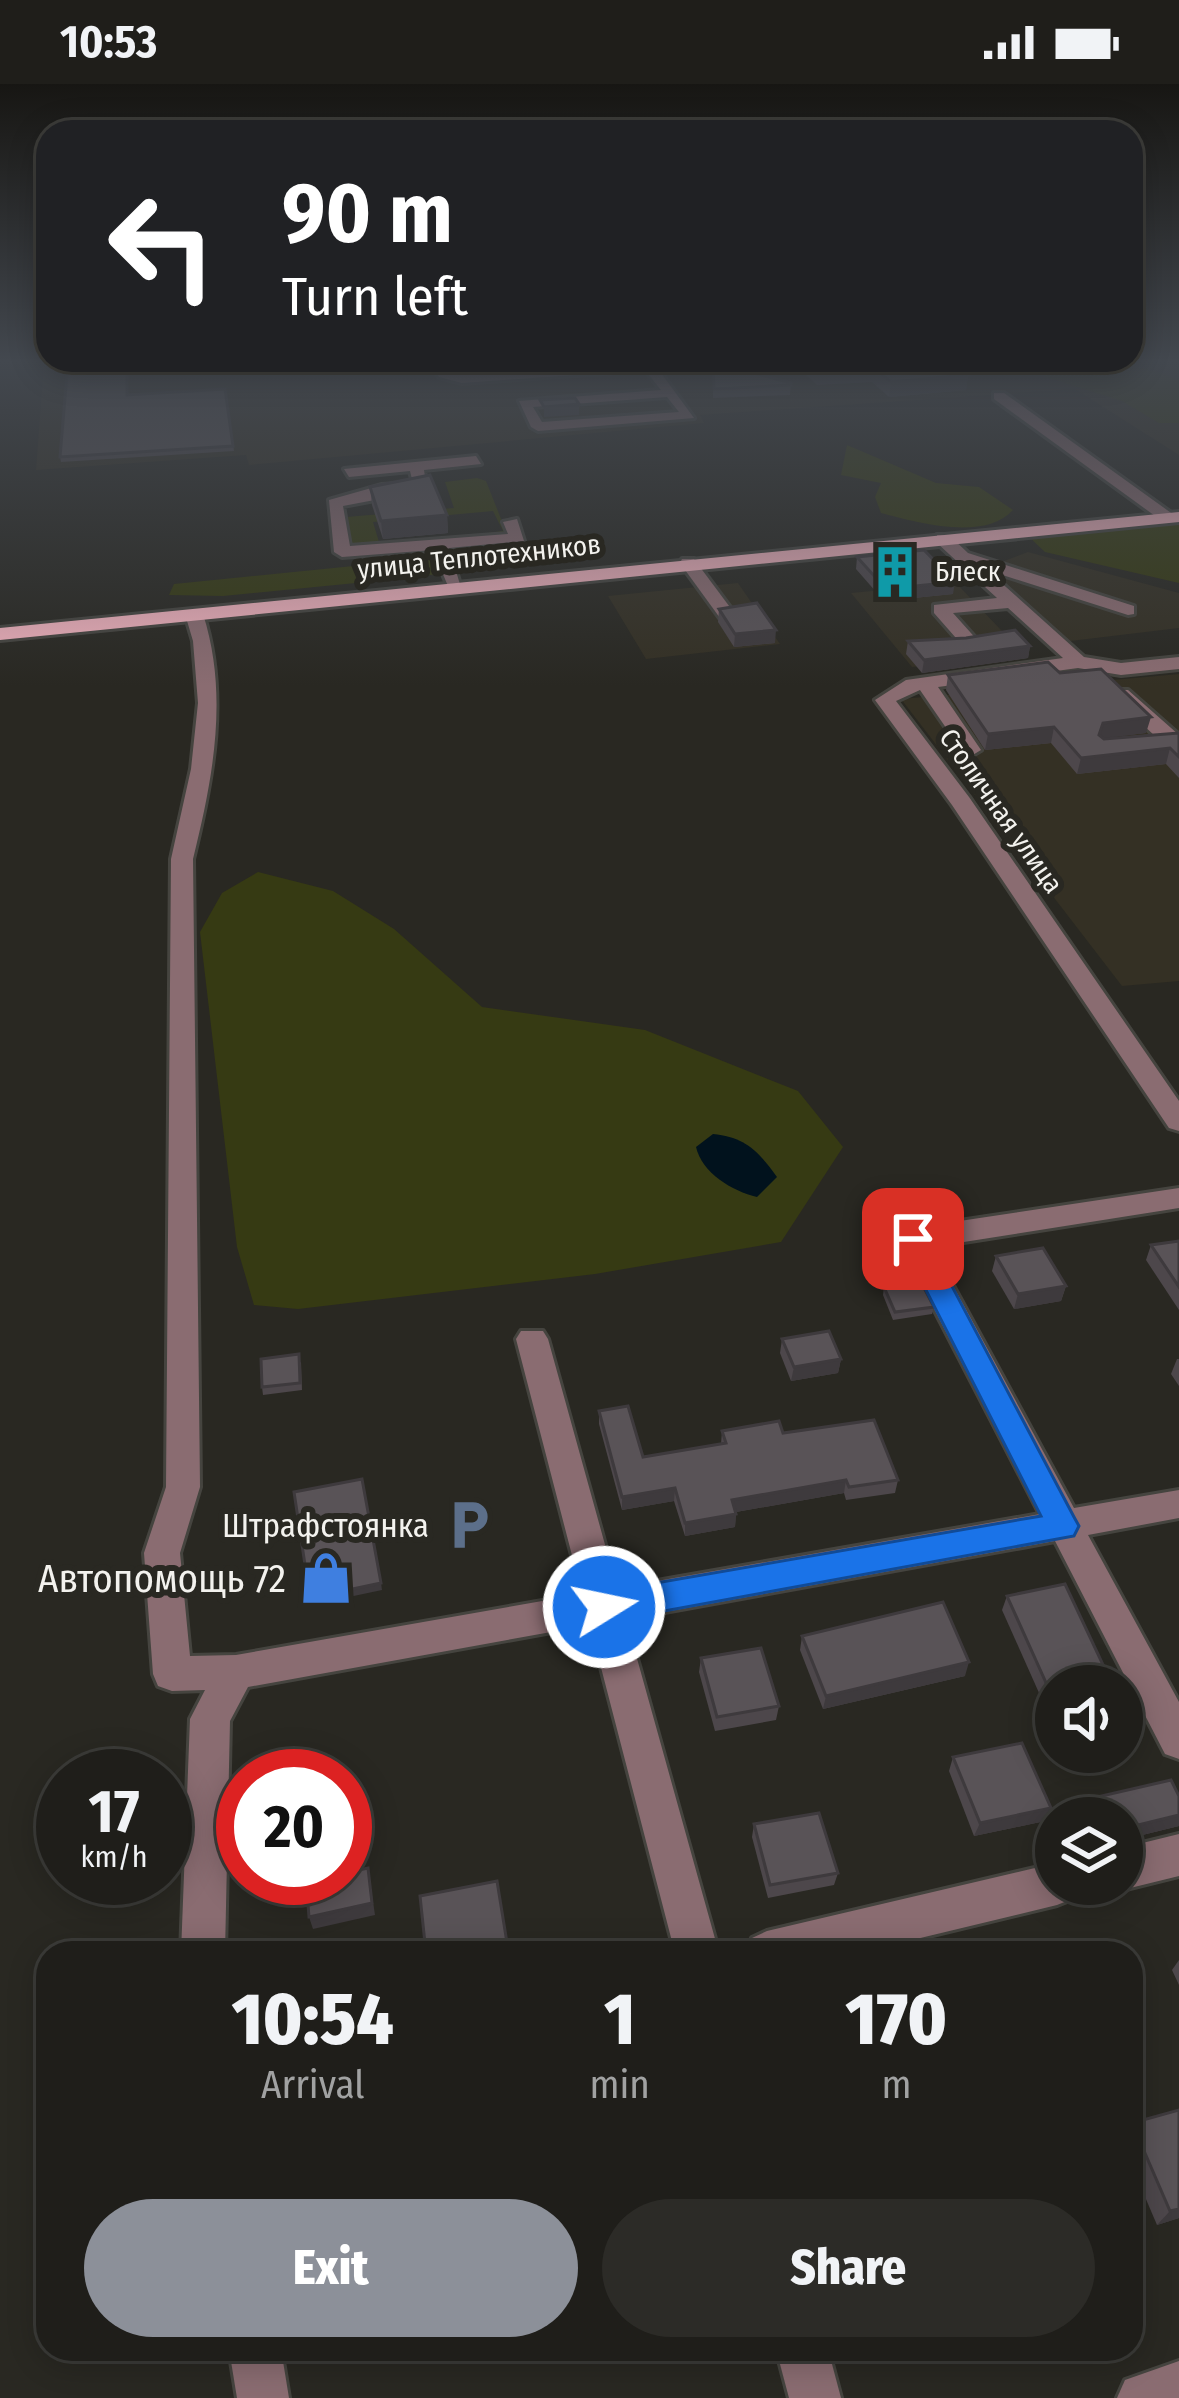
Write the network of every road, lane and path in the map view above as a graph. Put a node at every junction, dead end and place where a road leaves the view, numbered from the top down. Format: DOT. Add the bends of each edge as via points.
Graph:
graph roads {
  1 [pos="371,470"];
  2 [pos="417,470"];
  3 [pos="1105,470"];
  4 [pos="349,472"];
  5 [pos="1173,518"];
  6 [pos="511,522"];
  7 [pos="944,539"];
  8 [pos="439,544"];
  9 [pos="959,556"];
  10 [pos="688,563"];
  11 [pos="456,587"];
  12 [pos="1011,602"];
  13 [pos="1127,610"];
  14 [pos="194,614"];
  15 [pos="726,614"];
  16 [pos="0,634"];
  17 [pos="970,642"];
  18 [pos="1179,663"];
  19 [pos="1088,665"];
  20 [pos="926,683"];
  21 [pos="1129,745"];
  22 [pos="971,750"];
  23 [pos="1179,1122"];
  24 [pos="1179,1198"];
  25 [pos="532,1339"];
  26 [pos="1179,1504"];
  27 [pos="1063,1526"];
  28 [pos="604,1607"];
  29 [pos="236,1672"];
  30 [pos="1179,1741"];
  31 [pos="1179,1855"];
  32 [pos="1143,1864"];
  33 [pos="1035,1889"];
  34 [pos="202,1941"];
  35 [pos="694,1941"];
  36 [pos="817,1941"];
  37 [pos="257,2361"];
  38 [pos="805,2361"];
  39 [pos="1179,2387"];
  40 [pos="263,2398"];
  41 [pos="815,2398"];
  42 [pos="1143,2398"];
  1 -- 4 [label="street"];
  2 -- 8 [label="street" via="422,487 335,502 338,547 358,553"];
  3 -- 5 [label="street"];
  5 -- 7 [label="main road, улица Теплотехников"];
  6 -- 8 [label="street" via="518,538"];
  7 -- 9 [label="street"];
  7 -- 10 [label="main road, улица Теплотехников"];
  8 -- 11 [label="street"];
  9 -- 12 [label="street"];
  9 -- 13 [label="street"];
  10 -- 11 [label="main road, улица Теплотехников"];
  10 -- 15 [label="street"];
  11 -- 14 [label="main road, улица Теплотехников"];
  12 -- 17 [label="street" via="940,609"];
  12 -- 19 [label="street"];
  14 -- 16 [label="main road, улица Теплотехников"];
  14 -- 29 [label="street" via="204,639 206,765 182,859 183,1487 161,1553 172,1674"];
  18 -- 19 [label="street, Столичная улица"];
  19 -- 20 [label="street, Столичная улица"];
  19 -- 21 [label="street" via="1172,740"];
  20 -- 22 [label="street"];
  20 -- 23 [label="street, Столичная улица" via="885,700"];
  24 -- 27 [label="street" via="913,1239"];
  25 -- 28 [label="street"];
  26 -- 27 [label="street"];
  27 -- 28 [label="street"];
  27 -- 30 [label="street"];
  28 -- 29 [label="street"];
  28 -- 35 [label="street"];
  29 -- 34 [label="street" via="209,1719"];
  31 -- 32 [label="street"];
  33 -- 36 [label="street"];
  37 -- 40 [label="street"];
  38 -- 41 [label="street"];
  39 -- 42 [label="street"];
}
